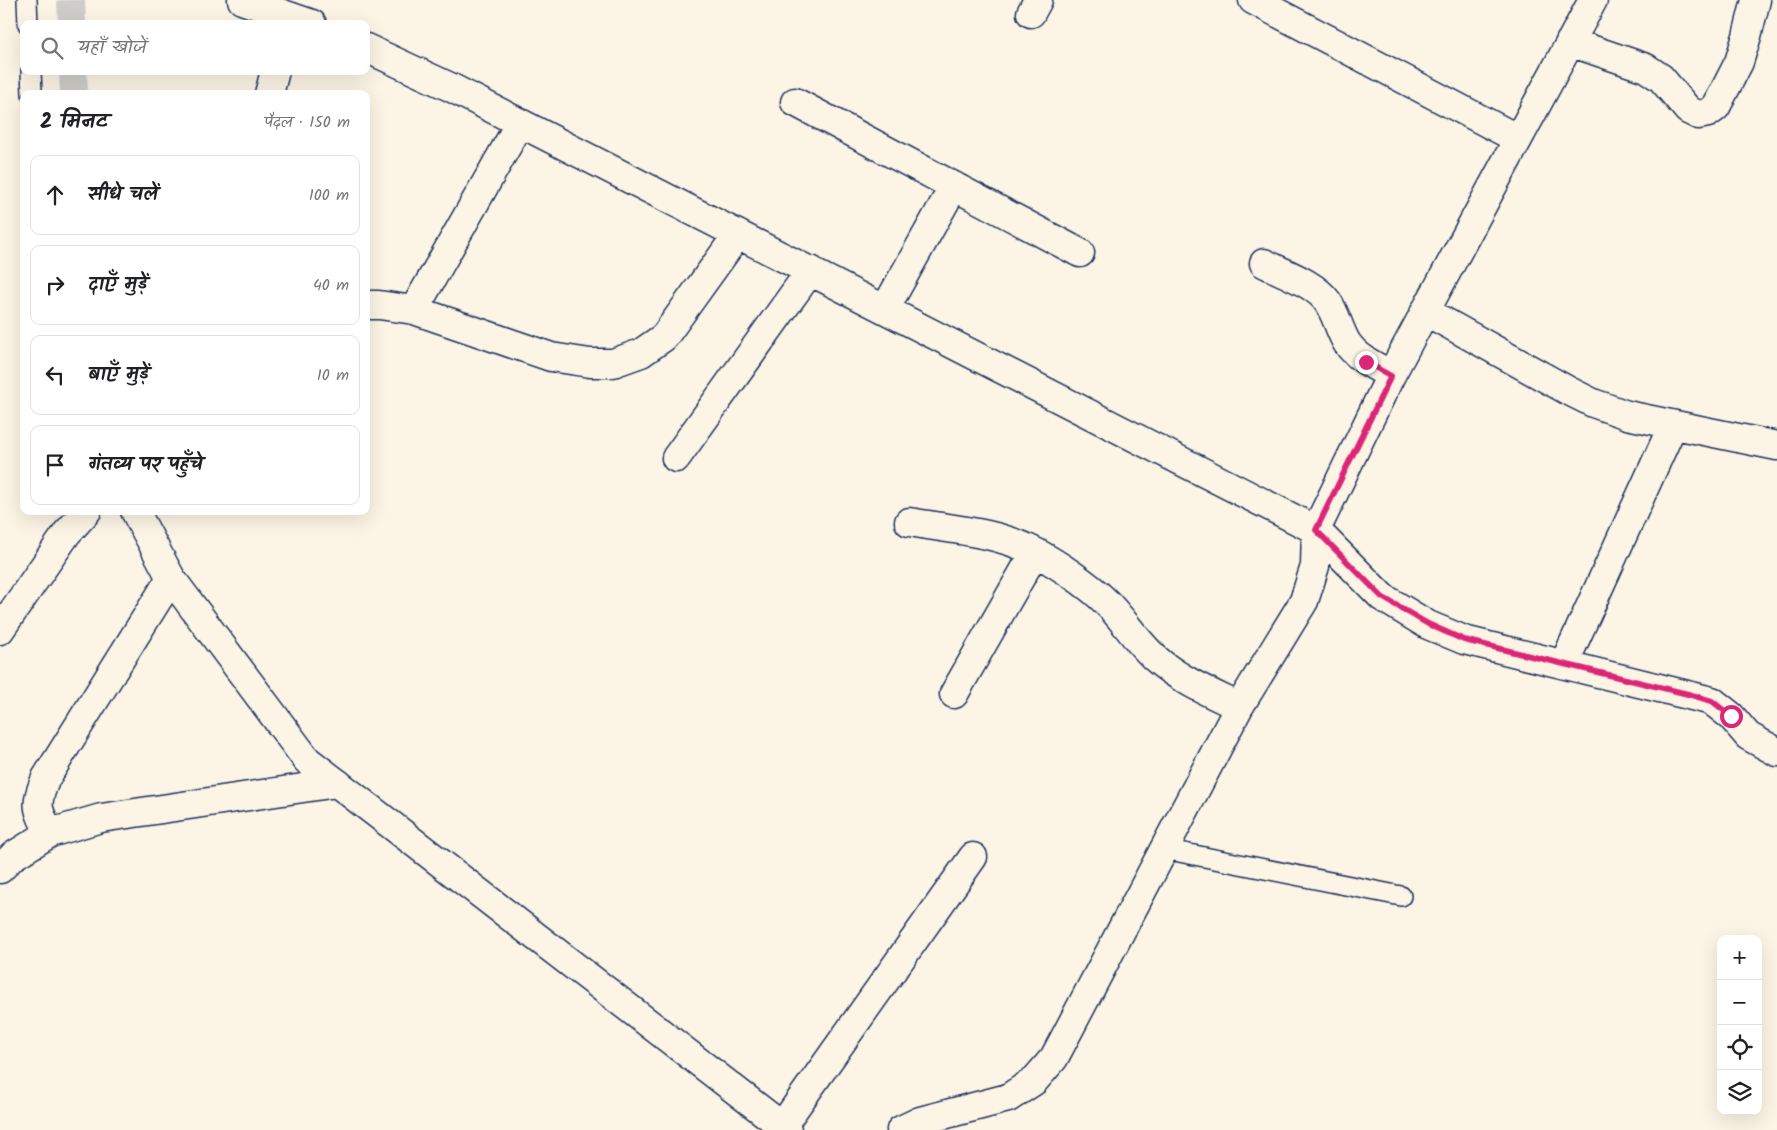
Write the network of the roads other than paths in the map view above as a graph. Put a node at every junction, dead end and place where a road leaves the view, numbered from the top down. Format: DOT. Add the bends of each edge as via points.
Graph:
graph roads {
  1 [pos="27,0"];
  2 [pos="242,0"];
  3 [pos="1253,0"];
  4 [pos="1593,0"];
  5 [pos="1756,0"];
  6 [pos="28,20"];
  7 [pos="295,20"];
  8 [pos="1570,42"];
  9 [pos="370,50"];
  10 [pos="31,75"];
  11 [pos="274,75"];
  12 [pos="32,90"];
  13 [pos="269,90"];
  14 [pos="795,102"];
  15 [pos="520,123"];
  16 [pos="1518,139"];
  17 [pos="954,186"];
  18 [pos="738,234"];
  19 [pos="1080,253"];
  20 [pos="1264,263"];
  21 [pos="810,270"];
  22 [pos="370,305"];
  23 [pos="885,309"];
  24 [pos="414,310"];
  25 [pos="1425,312"];
  26 [pos="1391,376"];
  27 [pos="1673,424"];
  28 [pos="1777,446"];
  29 [pos="676,458"];
  30 [pos="83,515"];
  31 [pos="137,515"];
  32 [pos="909,522"];
  33 [pos="1316,530"];
  34 [pos="1035,552"];
  35 [pos="171,578"];
  36 [pos="0,630"];
  37 [pos="1564,664"];
  38 [pos="954,694"];
  39 [pos="1239,707"];
  40 [pos="1777,752"];
  41 [pos="337,784"];
  42 [pos="50,833"];
  43 [pos="1164,849"];
  44 [pos="973,857"];
  45 [pos="0,869"];
  46 [pos="1401,896"];
  47 [pos="784,1128"];
  48 [pos="901,1130"];
  1 -- 6 [label="lane"];
  2 -- 7 [label="street"];
  3 -- 16 [label="street"];
  4 -- 8 [label="street"];
  5 -- 8 [label="street" via="1739,62 1716,107 1708,113 1698,115 1688,110 1661,78 1646,68"];
  8 -- 16 [label="street"];
  9 -- 15 [label="street"];
  10 -- 12 [label="lane"];
  11 -- 13 [label="street"];
  14 -- 17 [label="street"];
  15 -- 18 [label="street"];
  15 -- 24 [label="street"];
  16 -- 25 [label="street"];
  17 -- 19 [label="street"];
  17 -- 23 [label="street"];
  18 -- 21 [label="street"];
  18 -- 24 [label="street" via="664,336 641,353 612,363 551,357"];
  20 -- 26 [label="street" via="1314,288 1327,301 1355,352"];
  21 -- 23 [label="street"];
  21 -- 29 [label="street"];
  22 -- 24 [label="street"];
  23 -- 33 [label="street"];
  25 -- 26 [label="street"];
  25 -- 27 [label="street" via="1593,403 1626,415"];
  26 -- 33 [label="street"];
  27 -- 28 [label="street"];
  27 -- 37 [label="street"];
  30 -- 36 [label="street" via="67,533"];
  31 -- 35 [label="street"];
  32 -- 34 [label="street" via="1012,542"];
  33 -- 37 [label="street" via="1382,597 1428,624 1464,640"];
  33 -- 39 [label="street" via="1315,566 1304,601"];
  34 -- 38 [label="street"];
  34 -- 39 [label="street" via="1089,587 1162,664"];
  35 -- 41 [label="street" via="307,760"];
  35 -- 42 [label="street" via="46,778 38,797 39,813"];
  37 -- 40 [label="street" via="1712,701 1748,736"];
  39 -- 43 [label="street"];
  41 -- 42 [label="street" via="101,818"];
  41 -- 47 [label="street"];
  42 -- 45 [label="street" via="13,856"];
  43 -- 46 [label="lane"];
  43 -- 48 [label="street" via="1054,1058 1034,1081 1008,1098 920,1120"];
  44 -- 47 [label="street"];
}
